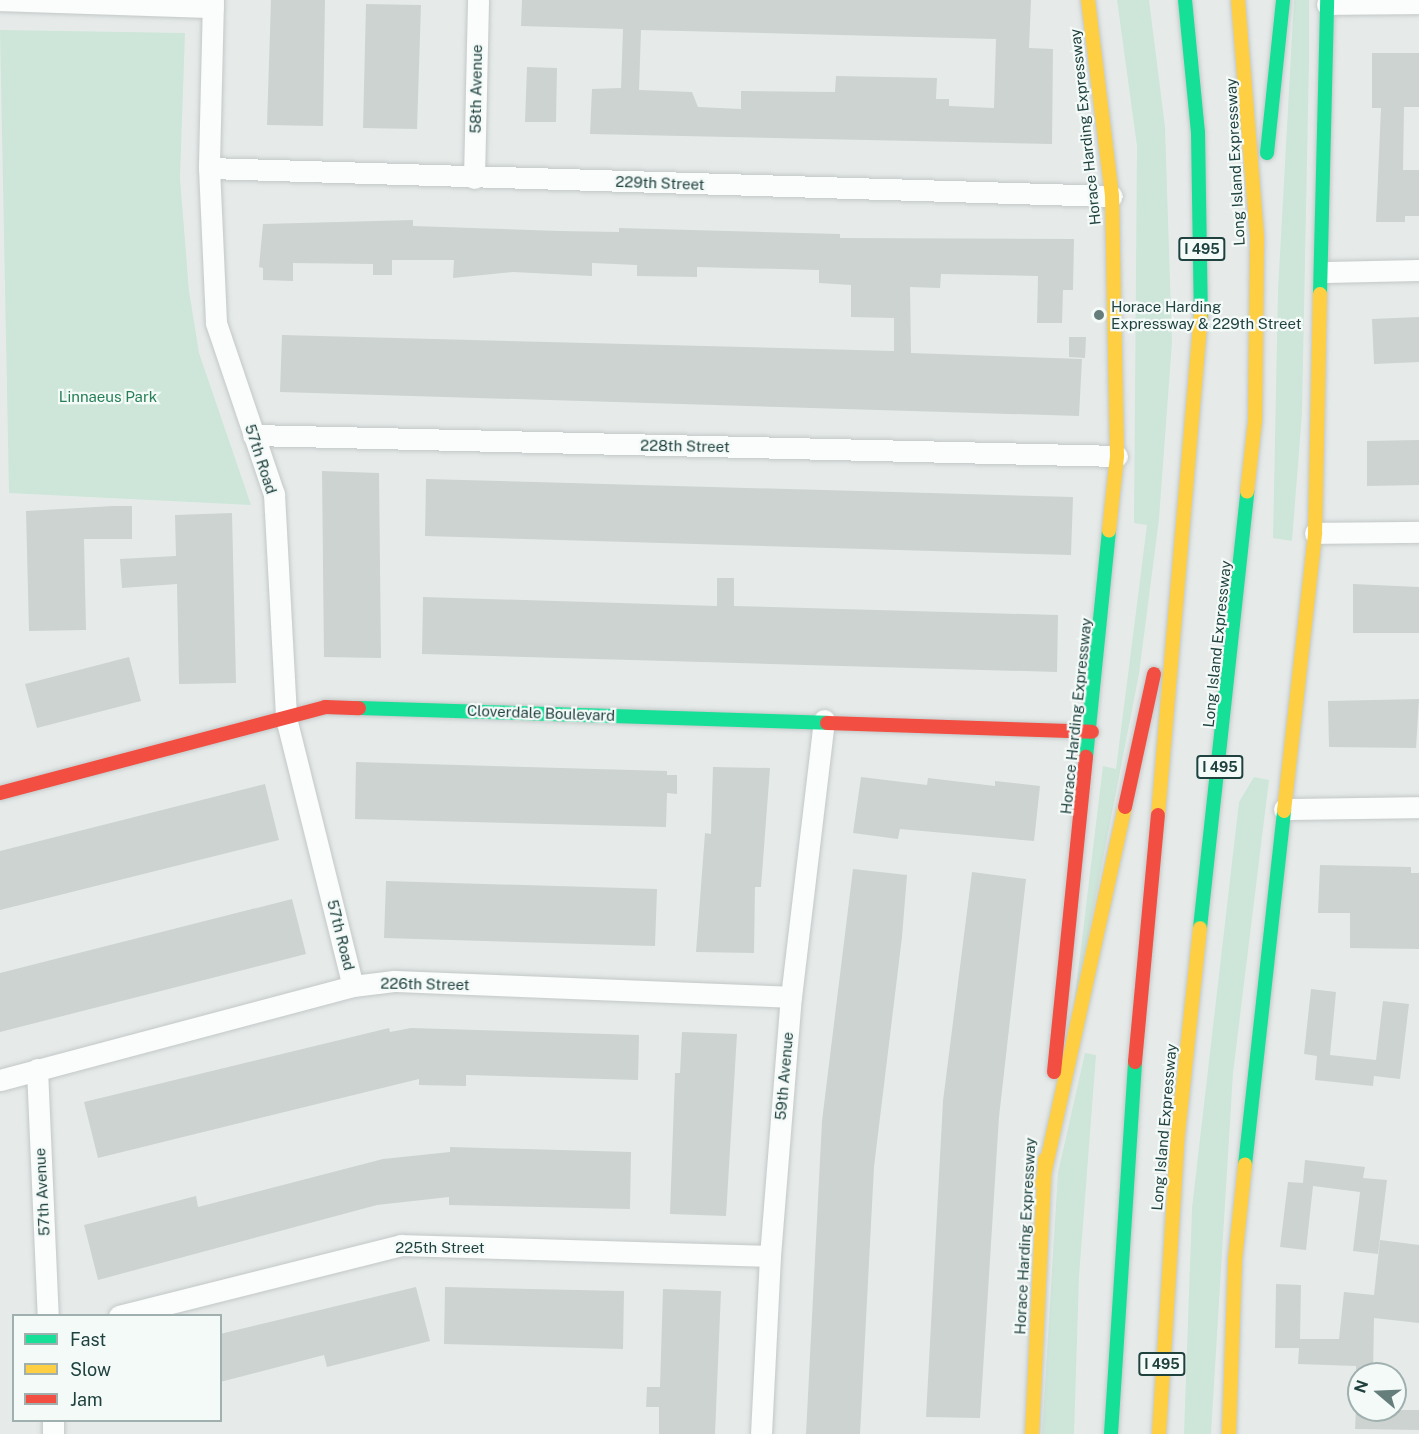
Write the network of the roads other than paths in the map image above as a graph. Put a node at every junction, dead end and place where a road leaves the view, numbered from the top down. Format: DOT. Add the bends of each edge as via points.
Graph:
graph roads {
  1 [pos="0,0"];
  2 [pos="478,0"];
  3 [pos="1088,0"];
  4 [pos="1185,0"];
  5 [pos="1238,0"];
  6 [pos="1283,0"];
  7 [pos="1327,2"];
  8 [pos="1419,3"];
  9 [pos="213,4"];
  10 [pos="209,168"];
  11 [pos="474,178"];
  12 [pos="1112,196"];
  13 [pos="1257,238"];
  14 [pos="1419,270"];
  15 [pos="1325,272"];
  16 [pos="253,435"];
  17 [pos="1117,456"];
  18 [pos="1190,499"];
  19 [pos="1419,532"];
  20 [pos="1315,533"];
  21 [pos="286,718"];
  22 [pos="824,720"];
  23 [pos="1092,732"];
  24 [pos="0,793"];
  25 [pos="1419,807"];
  26 [pos="1284,808"];
  27 [pos="353,986"];
  28 [pos="791,997"];
  29 [pos="37,1069"];
  30 [pos="0,1080"];
  31 [pos="1042,1184"];
  32 [pos="770,1256"];
  33 [pos="1166,1294"];
  34 [pos="48,1314"];
  35 [pos="127,1314"];
  36 [pos="761,1434"];
  37 [pos="1032,1434"];
  38 [pos="1111,1434"];
  39 [pos="1159,1434"];
  40 [pos="1173,1434"];
  41 [pos="1229,1434"];
  1 -- 9 [label="street"];
  2 -- 11 [label="street, 58th Avenue"];
  3 -- 12 [label="main road, Horace Harding Expressway"];
  4 -- 18 [label="main road, I 495" via="1198,132 1202,248"];
  5 -- 13 [label="main road, Long Island Expressway / I 495"];
  6 -- 13 [label="main road"];
  7 -- 8 [label="street"];
  7 -- 15 [label="main road"];
  9 -- 10 [label="street, 57th Road"];
  10 -- 11 [label="street, 229th Street"];
  10 -- 16 [label="street, 57th Road" via="216,322"];
  11 -- 12 [label="street, 229th Street"];
  12 -- 17 [label="main road, Horace Harding Expressway"];
  13 -- 33 [label="main road, Long Island Expressway / I 495" via="1254,433 1178,1134"];
  14 -- 15 [label="street"];
  15 -- 20 [label="main road"];
  16 -- 17 [label="street, 228th Street"];
  16 -- 21 [label="street, 57th Road" via="274,494"];
  17 -- 23 [label="main road, Horace Harding Expressway"];
  18 -- 31 [label="main road" via="1125,818"];
  18 -- 38 [label="main road, I 495" via="1129,1127"];
  19 -- 20 [label="street"];
  20 -- 26 [label="main road"];
  21 -- 22 [label="main road, Cloverdale Boulevard" via="325,707"];
  21 -- 24 [label="main road, Cloverdale Boulevard"];
  21 -- 27 [label="street, 57th Road"];
  22 -- 23 [label="main road, Cloverdale Boulevard"];
  22 -- 28 [label="street, 59th Avenue"];
  23 -- 31 [label="main road, Horace Harding Expressway"];
  25 -- 26 [label="street"];
  26 -- 41 [label="main road" via="1235,1260"];
  27 -- 28 [label="street, 226th Street" via="394,981"];
  27 -- 29 [label="street, 226th Street"];
  28 -- 32 [label="street, 59th Avenue"];
  29 -- 30 [label="street, 226th Street"];
  29 -- 34 [label="street, 57th Avenue"];
  31 -- 37 [label="main road, Horace Harding Expressway"];
  32 -- 35 [label="street, 225th Street" via="401,1245"];
  32 -- 36 [label="street, 59th Avenue"];
  33 -- 39 [label="main road, Long Island Expressway / I 495"];
  33 -- 40 [label="main road"];
}
